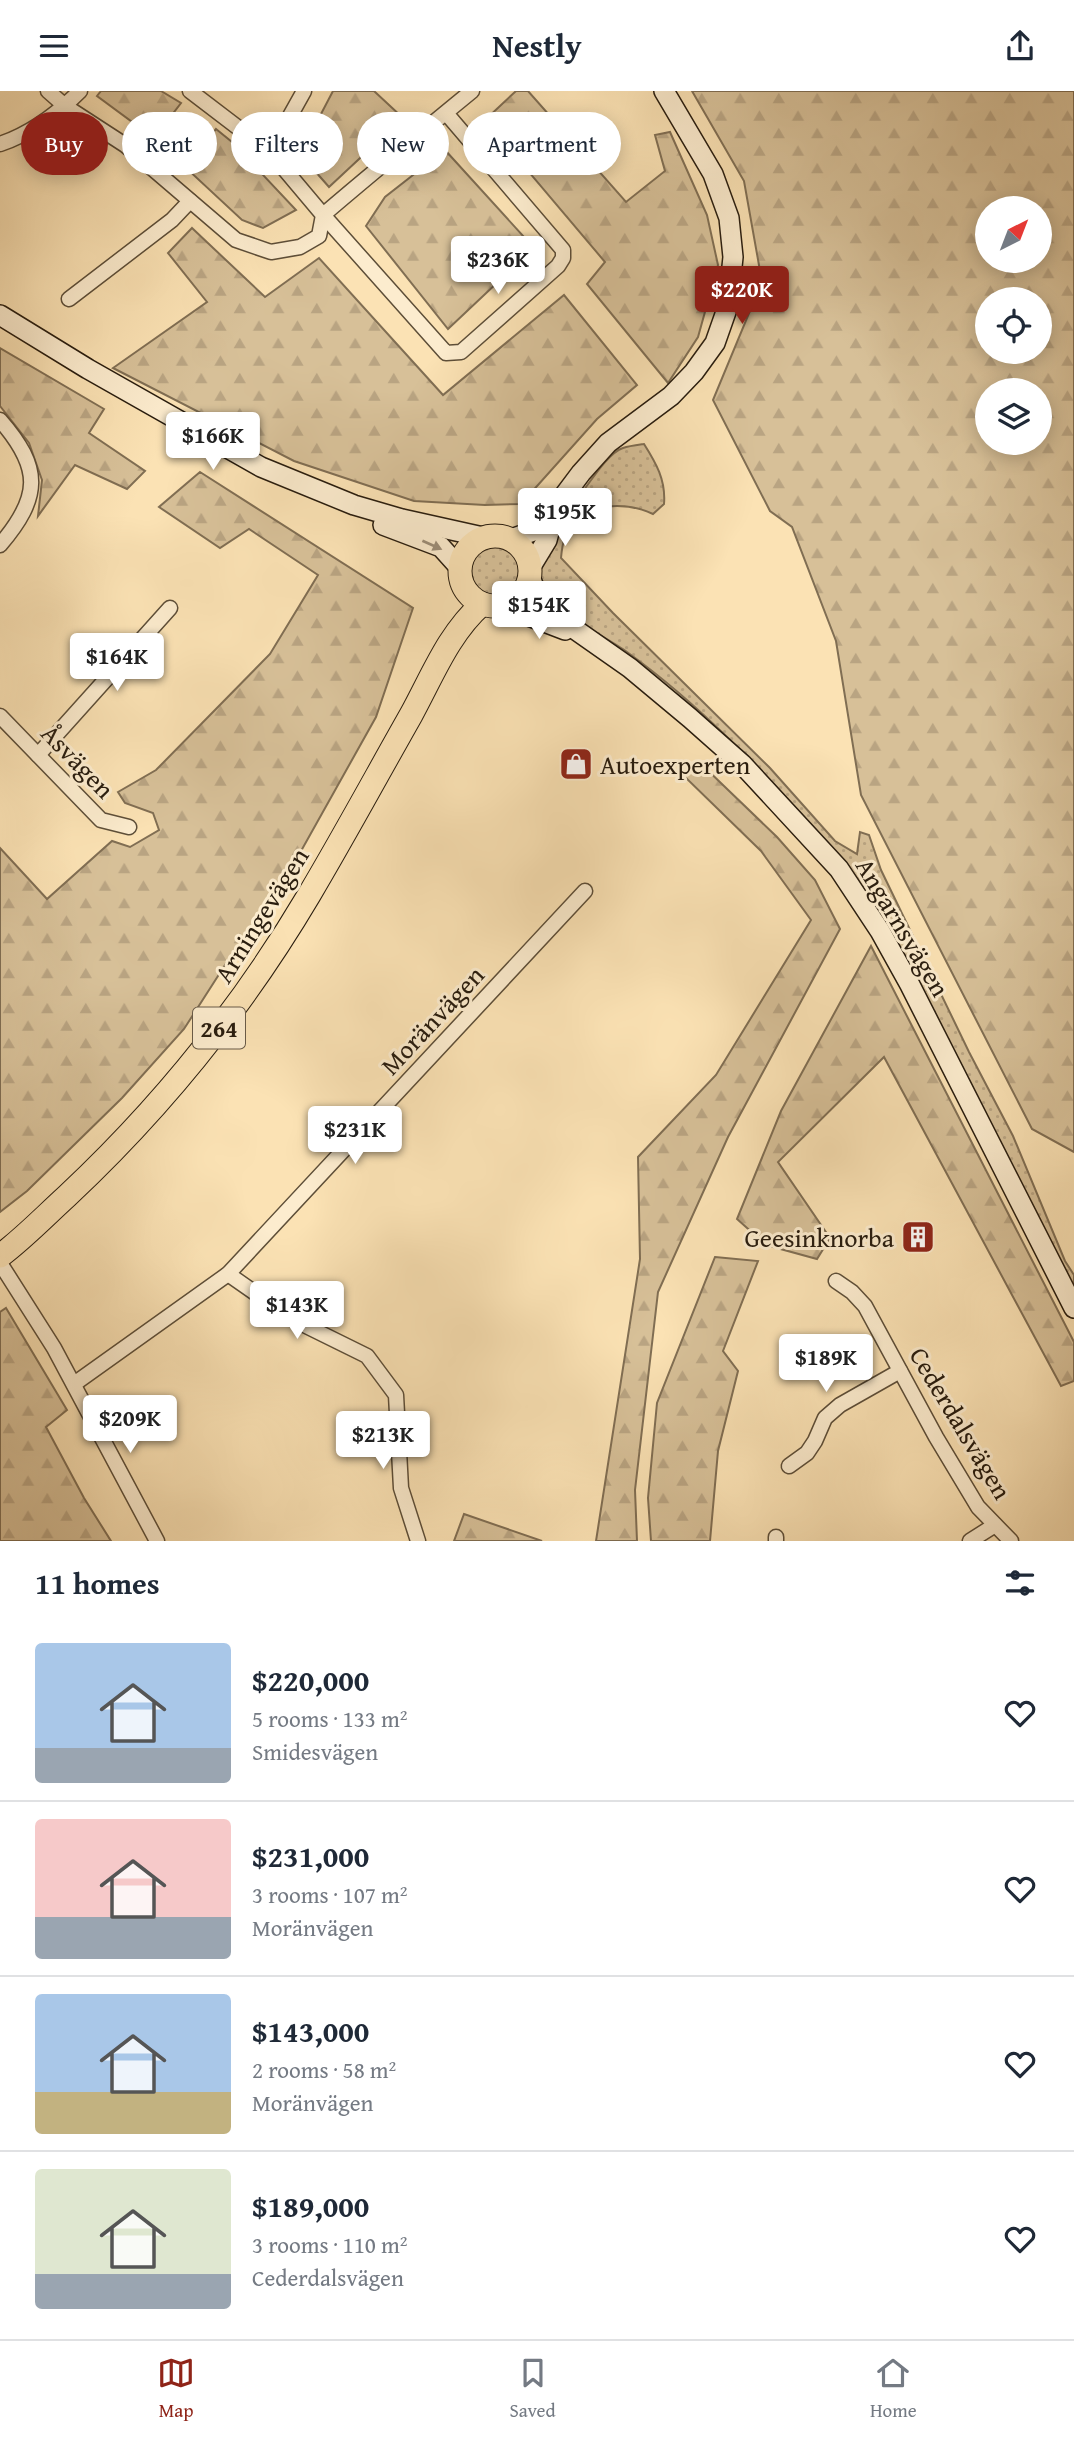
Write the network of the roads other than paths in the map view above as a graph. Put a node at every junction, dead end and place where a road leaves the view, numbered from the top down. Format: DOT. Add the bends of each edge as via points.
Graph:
graph roads {
  1 [pos="48,91"];
  2 [pos="80,91"];
  3 [pos="190,91"];
  4 [pos="304,91"];
  5 [pos="471,91"];
  6 [pos="664,91"];
  7 [pos="65,106"];
  8 [pos="292,112"];
  9 [pos="447,112"];
  10 [pos="449,116"];
  11 [pos="231,122"];
  12 [pos="0,144"];
  13 [pos="290,175"];
  14 [pos="371,175"];
  15 [pos="190,201"];
  16 [pos="323,215"];
  17 [pos="69,299"];
  18 [pos="0,315"];
  19 [pos="0,328"];
  20 [pos="0,420"];
  21 [pos="555,509"];
  22 [pos="483,537"];
  23 [pos="511,539"];
  24 [pos="0,545"];
  25 [pos="459,571"];
  26 [pos="530,572"];
  27 [pos="489,605"];
  28 [pos="170,608"];
  29 [pos="594,643"];
  30 [pos="438,661"];
  31 [pos="0,716"];
  32 [pos="38,755"];
  33 [pos="129,827"];
  34 [pos="584,891"];
  35 [pos="0,1256"];
  36 [pos="0,1263"];
  37 [pos="228,1275"];
  38 [pos="836,1281"];
  39 [pos="1074,1308"];
  40 [pos="900,1371"];
  41 [pos="74,1384"];
  42 [pos="789,1466"];
  43 [pos="995,1525"];
  44 [pos="157,1541"];
  45 [pos="418,1541"];
  46 [pos="970,1541"];
  47 [pos="1011,1541"];
  1 -- 7 [label="street"];
  2 -- 7 [label="street"];
  3 -- 11 [label="street"];
  4 -- 8 [label="street"];
  5 -- 9 [label="street"];
  6 -- 21 [label="main road" via="713,174 729,218 733,257 728,306 715,343 694,372 671,396 608,443"];
  7 -- 12 [label="street"];
  7 -- 15 [label="street" via="125,145"];
  10 -- 16 [label="street" via="564,250 558,266 461,352 446,353"];
  13 -- 16 [label="street"];
  14 -- 16 [label="street"];
  15 -- 16 [label="street" via="236,240 271,252 300,247 319,236"];
  15 -- 17 [label="street"];
  18 -- 22 [label="main road" via="261,467 354,505"];
  19 -- 25 [label="main road, one-way" via="214,450 300,493 441,547"];
  20 -- 24 [label="street" via="24,452 31,477 28,505"];
  21 -- 23 [label="main road" via="539,529"];
  21 -- 26 [label="main road" via="547,540"];
  22 -- 23 [label="main road"];
  22 -- 25 [label="main road" via="467,547"];
  23 -- 26 [label="main road" via="527,556"];
  25 -- 27 [label="main road" via="468,595"];
  25 -- 30 [label="main road, Arningevägen / 264" via="454,608"];
  26 -- 27 [label="main road" via="519,597"];
  26 -- 29 [label="main road, Angarnsvägen" via="538,597 553,614"];
  27 -- 29 [label="main road, Angarnsvägen" via="552,624"];
  27 -- 30 [label="main road, Arningevägen / 264" via="466,618"];
  28 -- 32 [label="street"];
  29 -- 39 [label="main road, Angarnsvägen" via="631,668 742,764 845,878 910,985"];
  30 -- 35 [label="main road, Arningevägen / 264" via="309,895 247,993 151,1112"];
  31 -- 32 [label="street, Åsvägen"];
  32 -- 33 [label="street, Åsvägen" via="102,820"];
  34 -- 37 [label="street, Moränvägen"];
  36 -- 41 [label="street"];
  37 -- 41 [label="street, Moränvägen"];
  37 -- 45 [label="street" via="294,1320 367,1356 396,1395 401,1488"];
  38 -- 40 [label="street, Cederdalsvägen" via="865,1306"];
  40 -- 42 [label="street" via="840,1405 825,1418 807,1453"];
  40 -- 43 [label="street, Cederdalsvägen" via="978,1507"];
  41 -- 44 [label="street"];
  43 -- 46 [label="street, Cederdalsvägen"];
  43 -- 47 [label="street, Cederdalsvägen"];
}
